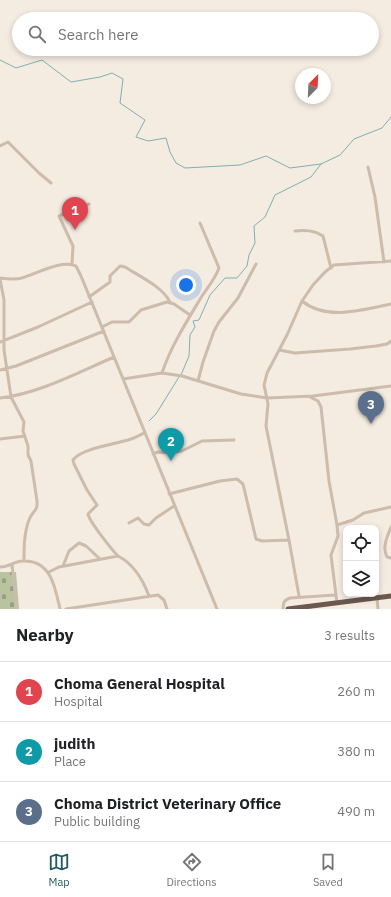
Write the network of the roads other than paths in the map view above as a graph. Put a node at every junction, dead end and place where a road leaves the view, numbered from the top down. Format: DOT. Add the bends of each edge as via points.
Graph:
graph roads {
  1 [pos="0,146"];
  2 [pos="368,167"];
  3 [pos="51,183"];
  4 [pos="89,204"];
  5 [pos="200,223"];
  6 [pos="295,231"];
  7 [pos="391,261"];
  8 [pos="384,262"];
  9 [pos="72,264"];
  10 [pos="256,264"];
  11 [pos="330,268"];
  12 [pos="0,279"];
  13 [pos="89,297"];
  14 [pos="302,301"];
  15 [pos="92,302"];
  16 [pos="170,302"];
  17 [pos="391,304"];
  18 [pos="190,315"];
  19 [pos="103,329"];
  20 [pos="4,341"];
  21 [pos="391,341"];
  22 [pos="0,342"];
  23 [pos="279,350"];
  24 [pos="114,358"];
  25 [pos="8,368"];
  26 [pos="0,370"];
  27 [pos="162,373"];
  28 [pos="123,379"];
  29 [pos="198,381"];
  30 [pos="391,386"];
  31 [pos="308,396"];
  32 [pos="11,397"];
  33 [pos="0,398"];
  34 [pos="267,398"];
  35 [pos="144,433"];
  36 [pos="25,436"];
  37 [pos="0,439"];
  38 [pos="234,440"];
  39 [pos="153,454"];
  40 [pos="169,494"];
  41 [pos="174,506"];
  42 [pos="391,507"];
  43 [pos="129,523"];
  44 [pos="337,525"];
  45 [pos="391,527"];
  46 [pos="289,540"];
  47 [pos="118,556"];
  48 [pos="391,558"];
  49 [pos="100,559"];
  50 [pos="24,561"];
  51 [pos="12,565"];
  52 [pos="62,566"];
  53 [pos="0,567"];
  54 [pos="49,572"];
  55 [pos="335,595"];
  56 [pos="149,596"];
  57 [pos="298,596"];
  58 [pos="391,596"];
  59 [pos="377,598"];
  60 [pos="337,603"];
  61 [pos="16,609"];
  62 [pos="60,609"];
  63 [pos="66,609"];
  64 [pos="167,609"];
  65 [pos="217,609"];
  66 [pos="283,609"];
  67 [pos="288,609"];
  68 [pos="378,609"];
  1 -- 3 [label="street" via="8,142"];
  2 -- 8 [label="street"];
  4 -- 9 [label="street" via="59,216 73,246"];
  5 -- 18 [label="street" via="220,268"];
  6 -- 11 [label="street" via="318,232 323,236"];
  7 -- 8 [label="street"];
  8 -- 11 [label="street" via="334,265"];
  9 -- 12 [label="street" via="23,278"];
  9 -- 13 [label="street" via="79,271"];
  10 -- 29 [label="street" via="238,298 217,326"];
  11 -- 14 [label="street"];
  12 -- 20 [label="street" via="5,311"];
  13 -- 15 [label="street"];
  13 -- 16 [label="street" via="110,282 110,276 120,266 154,285"];
  14 -- 17 [label="street" via="321,310 339,313"];
  14 -- 23 [label="street"];
  15 -- 19 [label="street"];
  15 -- 20 [label="street"];
  16 -- 18 [label="street"];
  16 -- 19 [label="street" via="141,310 129,322 112,322"];
  18 -- 27 [label="street"];
  19 -- 24 [label="street"];
  19 -- 25 [label="street"];
  20 -- 22 [label="street"];
  20 -- 25 [label="street"];
  21 -- 23 [label="street" via="387,344 350,349 295,353"];
  23 -- 34 [label="street" via="267,373 264,385"];
  24 -- 28 [label="street"];
  24 -- 32 [label="street"];
  25 -- 26 [label="street"];
  25 -- 32 [label="street"];
  27 -- 28 [label="street"];
  27 -- 29 [label="street"];
  28 -- 35 [label="street"];
  29 -- 34 [label="street" via="241,394"];
  30 -- 31 [label="street"];
  31 -- 34 [label="street"];
  31 -- 44 [label="street" via="318,401 321,407 329,481"];
  32 -- 33 [label="street"];
  32 -- 36 [label="street" via="24,422"];
  34 -- 46 [label="street" via="266,426"];
  35 -- 39 [label="street"];
  35 -- 47 [label="street" via="89,451 76,456 73,460 97,505 88,517"];
  36 -- 37 [label="street"];
  36 -- 50 [label="street" via="38,507 30,518 26,530"];
  38 -- 39 [label="street" via="202,441 182,451"];
  39 -- 40 [label="street"];
  40 -- 41 [label="street"];
  40 -- 46 [label="street" via="214,482 237,479 243,484 256,539"];
  41 -- 43 [label="street" via="148,525 138,518"];
  41 -- 65 [label="street"];
  42 -- 44 [label="street" via="364,513"];
  44 -- 55 [label="street" via="338,536 332,555"];
  45 -- 48 [label="street" via="385,540 385,553 387,558"];
  46 -- 57 [label="street"];
  47 -- 49 [label="street"];
  47 -- 56 [label="street" via="143,580"];
  49 -- 52 [label="street"];
  49 -- 52 [label="street" via="79,543 69,551"];
  50 -- 51 [label="street"];
  50 -- 54 [label="street" via="38,563"];
  51 -- 53 [label="street"];
  51 -- 61 [label="street"];
  52 -- 54 [label="street"];
  54 -- 62 [label="street"];
  55 -- 57 [label="street"];
  55 -- 60 [label="street"];
  56 -- 63 [label="street"];
  56 -- 64 [label="street" via="162,597"];
  57 -- 66 [label="street" via="285,599"];
  58 -- 59 [label="highway"];
  59 -- 60 [label="highway"];
  59 -- 68 [label="street"];
  60 -- 67 [label="highway"];
}
